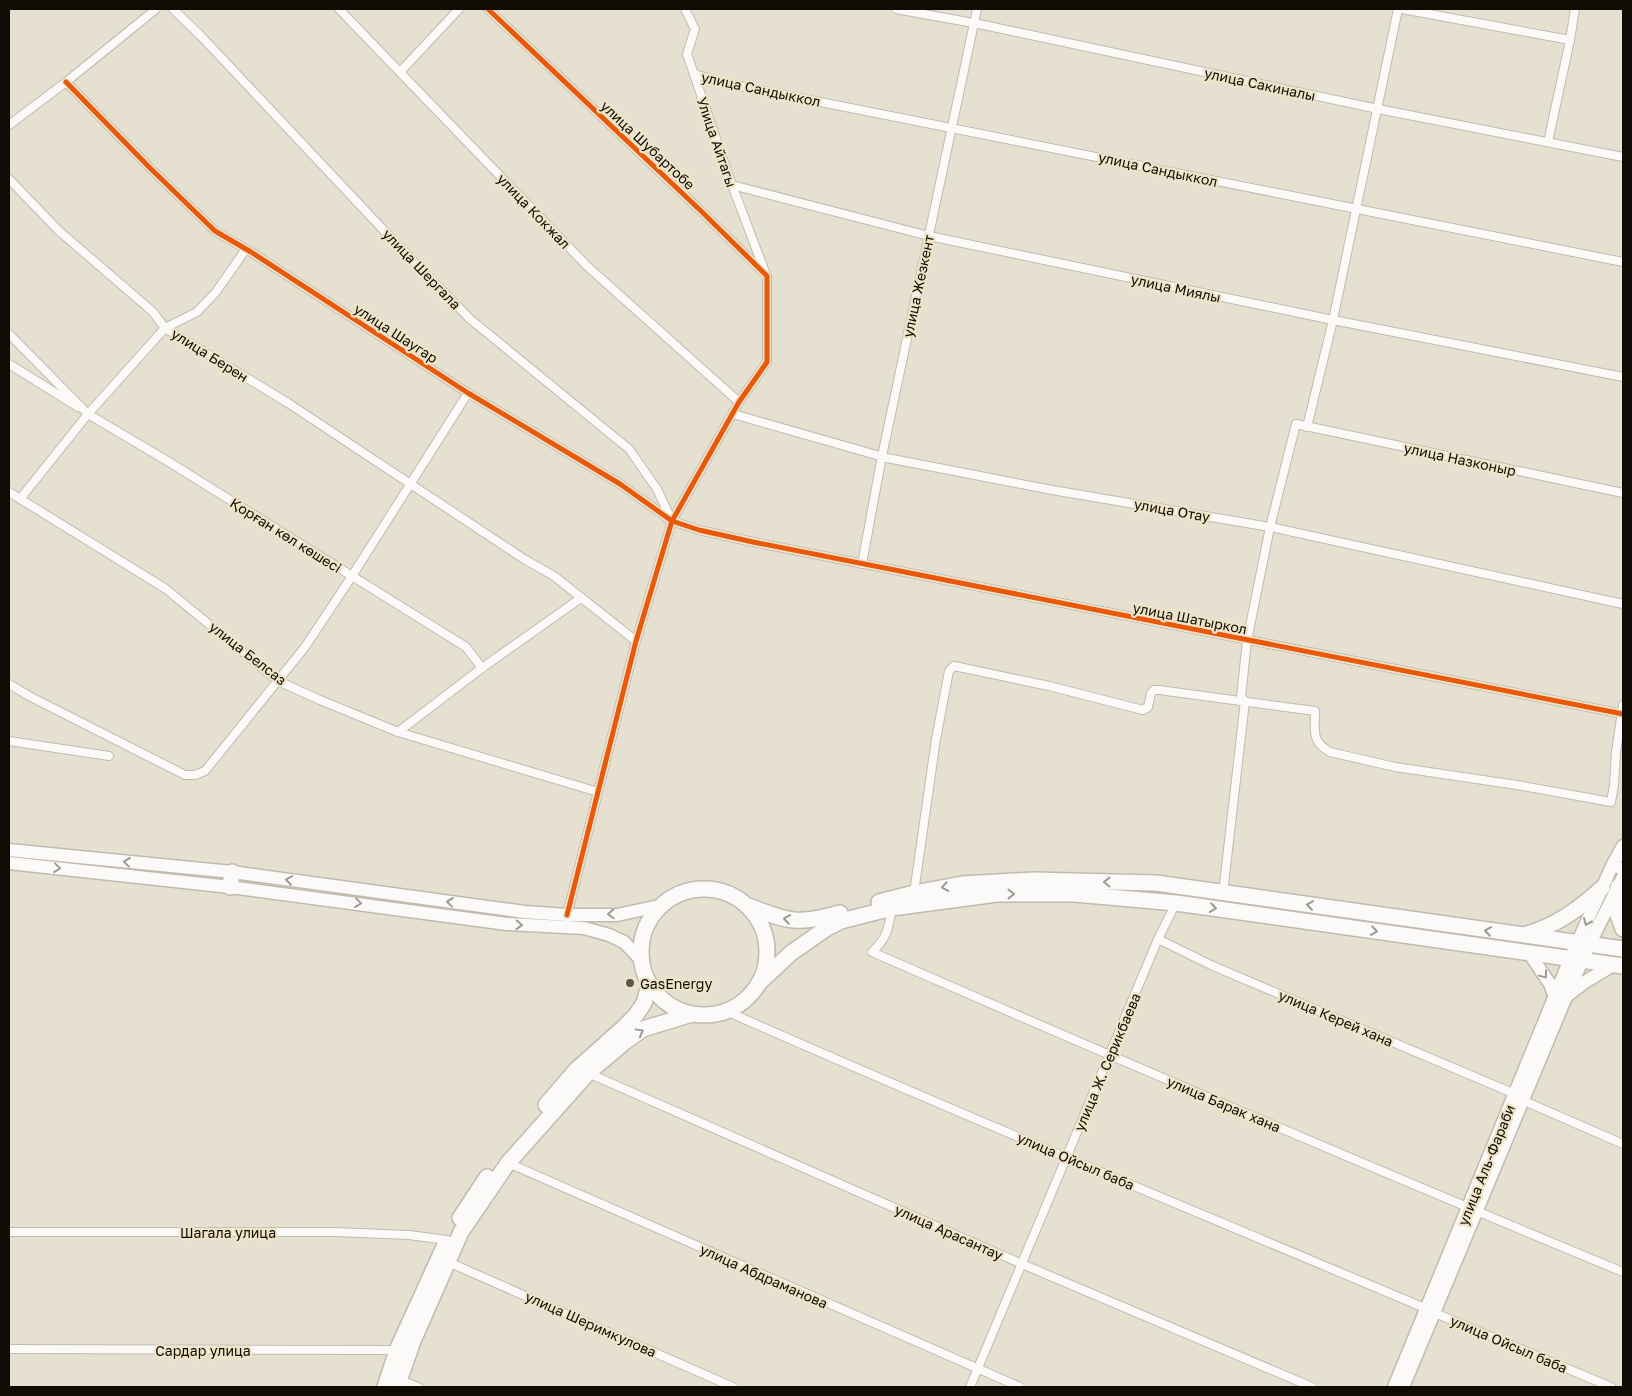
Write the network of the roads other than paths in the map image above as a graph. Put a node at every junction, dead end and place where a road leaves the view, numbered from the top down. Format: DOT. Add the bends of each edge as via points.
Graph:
graph roads {
  1 [pos="156,9"];
  2 [pos="173,9"];
  3 [pos="339,9"];
  4 [pos="459,9"];
  5 [pos="488,9"];
  6 [pos="684,9"];
  7 [pos="896,9"];
  8 [pos="977,9"];
  9 [pos="1400,9"];
  10 [pos="1576,9"];
  11 [pos="974,23"];
  12 [pos="1570,40"];
  13 [pos="400,72"];
  14 [pos="694,74"];
  15 [pos="66,82"];
  16 [pos="1378,109"];
  17 [pos="9,124"];
  18 [pos="952,127"];
  19 [pos="1548,142"];
  20 [pos="1623,157"];
  21 [pos="9,179"];
  22 [pos="732,185"];
  23 [pos="1356,210"];
  24 [pos="929,236"];
  25 [pos="246,249"];
  26 [pos="1623,262"];
  27 [pos="767,276"];
  28 [pos="1333,320"];
  29 [pos="165,328"];
  30 [pos="9,334"];
  31 [pos="9,364"];
  32 [pos="1623,377"];
  33 [pos="468,392"];
  34 [pos="739,402"];
  35 [pos="88,414"];
  36 [pos="733,414"];
  37 [pos="1307,427"];
  38 [pos="882,456"];
  39 [pos="410,485"];
  40 [pos="9,492"];
  41 [pos="1623,493"];
  42 [pos="20,499"];
  43 [pos="672,521"];
  44 [pos="1270,527"];
  45 [pos="753,542"];
  46 [pos="862,564"];
  47 [pos="352,576"];
  48 [pos="581,598"];
  49 [pos="1623,604"];
  50 [pos="636,641"];
  51 [pos="1247,641"];
  52 [pos="482,668"];
  53 [pos="278,681"];
  54 [pos="9,684"];
  55 [pos="1245,701"];
  56 [pos="1623,705"];
  57 [pos="1622,714"];
  58 [pos="398,732"];
  59 [pos="9,742"];
  60 [pos="109,756"];
  61 [pos="598,792"];
  62 [pos="1623,846"];
  63 [pos="9,850"];
  64 [pos="9,863"];
  65 [pos="1618,868"];
  66 [pos="231,880"];
  67 [pos="1621,882"];
  68 [pos="1602,888"];
  69 [pos="914,893"];
  70 [pos="1223,893"];
  71 [pos="1176,903"];
  72 [pos="659,906"];
  73 [pos="749,906"];
  74 [pos="892,908"];
  75 [pos="567,915"];
  76 [pos="1623,929"];
  77 [pos="1522,935"];
  78 [pos="1158,939"];
  79 [pos="1584,944"];
  80 [pos="1623,949"];
  81 [pos="1529,953"];
  82 [pos="640,959"];
  83 [pos="1576,960"];
  84 [pos="1618,966"];
  85 [pos="759,983"];
  86 [pos="649,985"];
  87 [pos="1560,998"];
  88 [pos="726,1011"];
  89 [pos="692,1014"];
  90 [pos="1109,1056"];
  91 [pos="588,1073"];
  92 [pos="1519,1097"];
  93 [pos="1623,1144"];
  94 [pos="1067,1157"];
  95 [pos="508,1163"];
  96 [pos="1472,1210"];
  97 [pos="9,1232"];
  98 [pos="447,1240"];
  99 [pos="448,1262"];
  100 [pos="1022,1264"];
  101 [pos="1623,1272"];
  102 [pos="1431,1311"];
  103 [pos="9,1349"];
  104 [pos="397,1350"];
  105 [pos="977,1369"];
  106 [pos="398,1384"];
  107 [pos="385,1387"];
  108 [pos="418,1387"];
  109 [pos="733,1387"];
  110 [pos="970,1387"];
  111 [pos="1020,1387"];
  112 [pos="1312,1387"];
  113 [pos="1394,1387"];
  114 [pos="1403,1387"];
  115 [pos="1611,1387"];
  1 -- 15 [label="street"];
  2 -- 43 [label="street, улица Шергала" via="470,319 629,449 658,489"];
  3 -- 13 [label="street, улица Кокжал"];
  4 -- 13 [label="street"];
  5 -- 27 [label="street, улица Шубартобе"];
  6 -- 14 [label="street, Улица Айтагы" via="695,29 687,54"];
  7 -- 11 [label="street, улица Сакиналы"];
  8 -- 11 [label="street, улица Жезкент"];
  9 -- 12 [label="street"];
  9 -- 16 [label="street"];
  10 -- 12 [label="street"];
  11 -- 16 [label="street, улица Сакиналы"];
  11 -- 18 [label="street, улица Жезкент"];
  12 -- 19 [label="street"];
  13 -- 34 [label="street, улица Кокжал" via="587,266"];
  14 -- 18 [label="street, улица Сандыккол" via="725,84"];
  14 -- 22 [label="street, Улица Айтагы"];
  15 -- 17 [label="street"];
  15 -- 25 [label="street, улица Шаугар" via="215,231"];
  16 -- 19 [label="street, улица Сакиналы"];
  16 -- 23 [label="street"];
  18 -- 23 [label="street, улица Сандыккол"];
  18 -- 24 [label="street, улица Жезкент"];
  19 -- 20 [label="street, улица Сакиналы"];
  21 -- 29 [label="street, улица Берен" via="59,231 152,312"];
  22 -- 24 [label="street, улица Миялы"];
  22 -- 27 [label="street, Улица Айтагы"];
  23 -- 26 [label="street, улица Сандыккол"];
  23 -- 28 [label="street"];
  24 -- 28 [label="street, улица Миялы"];
  24 -- 38 [label="street, улица Жезкент"];
  25 -- 29 [label="street" via="216,292 196,312"];
  25 -- 33 [label="street, улица Шаугар"];
  27 -- 34 [label="street" via="767,362"];
  28 -- 32 [label="street, улица Миялы"];
  28 -- 37 [label="street"];
  29 -- 35 [label="street"];
  29 -- 39 [label="street, улица Берен"];
  30 -- 35 [label="street, Қорған көл көшесі"];
  31 -- 35 [label="street"];
  33 -- 39 [label="street"];
  33 -- 43 [label="street, улица Шаугар" via="620,484"];
  34 -- 36 [label="street"];
  35 -- 42 [label="street"];
  35 -- 47 [label="street, Қорған көл көшесі"];
  36 -- 38 [label="street, улица Отау"];
  36 -- 43 [label="street"];
  37 -- 41 [label="street, улица Назконыр"];
  37 -- 44 [label="street, улица Назконыр" via="1296,424"];
  38 -- 44 [label="street, улица Отау" via="1034,487"];
  38 -- 46 [label="street, улица Жезкент"];
  39 -- 47 [label="street"];
  39 -- 48 [label="street, улица Берен" via="554,576"];
  40 -- 42 [label="street, улица Белсаз"];
  42 -- 53 [label="street, улица Белсаз" via="166,589"];
  43 -- 45 [label="street, улица Шаугар"];
  43 -- 50 [label="street"];
  44 -- 49 [label="street, улица Отау"];
  44 -- 51 [label="street"];
  45 -- 46 [label="street, улица Шатыркол"];
  46 -- 51 [label="street, улица Шатыркол"];
  47 -- 52 [label="street, Қорған көл көшесі" via="466,647"];
  47 -- 53 [label="street"];
  48 -- 50 [label="street, улица Берен"];
  48 -- 52 [label="street"];
  50 -- 61 [label="street"];
  51 -- 55 [label="street" via="1241,696"];
  51 -- 57 [label="street, улица Шатыркол"];
  52 -- 58 [label="street"];
  53 -- 54 [label="street" via="205,771 195,775 185,775"];
  53 -- 58 [label="street, улица Белсаз"];
  55 -- 57 [label="street" via="1315,711 1315,737 1320,747 1330,752 1395,767 1611,802"];
  55 -- 69 [label="street" via="1154,690 1148,707 1143,710 954,666 949,671 936,739"];
  55 -- 70 [label="street"];
  56 -- 57 [label="street"];
  58 -- 61 [label="street, улица Белсаз"];
  59 -- 60 [label="street"];
  61 -- 75 [label="street"];
  62 -- 65 [label="main road"];
  66 -- 63 [label="main road, one-way"];
  64 -- 66 [label="main road, one-way"];
  65 -- 68 [label="main road"];
  75 -- 66 [label="main road, one-way"];
  66 -- 82 [label="main road, one-way" via="507,924 584,928 624,942"];
  67 -- 76 [label="highway" via="1618,915"];
  67 -- 79 [label="main road"];
  68 -- 77 [label="highway" via="1568,916"];
  68 -- 79 [label="main road, one-way"];
  70 -- 69 [label="highway, one-way" via="1156,883 1033,880 962,884"];
  69 -- 73 [label="highway, one-way" via="809,921 787,920"];
  77 -- 70 [label="highway, one-way"];
  74 -- 71 [label="highway, one-way" via="997,894 1075,894"];
  71 -- 78 [label="street, улица Ж. Серикбаева"];
  71 -- 81 [label="highway, one-way"];
  72 -- 73 [label="highway" via="675,894 694,888 714,888"];
  72 -- 75 [label="main road, one-way" via="617,915"];
  72 -- 82 [label="highway" via="648,921 641,940"];
  73 -- 85 [label="highway" via="761,923 767,943 766,964"];
  74 -- 85 [label="highway" via="841,921 827,928 791,953"];
  74 -- 90 [label="street, улица Барак хана" via="884,942 872,952"];
  77 -- 79 [label="highway"];
  78 -- 90 [label="street, улица Ж. Серикбаева"];
  78 -- 92 [label="street, улица Керей хана" via="1213,966"];
  79 -- 80 [label="highway"];
  79 -- 83 [label="main road, улица Аль-Фараби"];
  81 -- 83 [label="highway"];
  81 -- 87 [label="main road, one-way"];
  82 -- 86 [label="highway"];
  83 -- 84 [label="highway"];
  83 -- 87 [label="main road, улица Аль-Фараби"];
  84 -- 87 [label="main road"];
  85 -- 88 [label="highway" via="745,1000"];
  86 -- 89 [label="highway" via="668,1004"];
  86 -- 98 [label="highway" via="644,1003 636,1015 576,1070 521,1132 470,1200"];
  87 -- 92 [label="main road, улица Аль-Фараби"];
  88 -- 89 [label="highway"];
  88 -- 94 [label="street, улица Ойсыл баба" via="896,1087"];
  91 -- 89 [label="highway, one-way" via="643,1029"];
  90 -- 94 [label="street, улица Ж. Серикбаева"];
  90 -- 96 [label="street, улица Барак хана"];
  91 -- 95 [label="highway"];
  91 -- 100 [label="street, улица Арасантау"];
  92 -- 93 [label="street, улица Керей хана"];
  92 -- 96 [label="main road, улица Аль-Фараби"];
  94 -- 100 [label="street, улица Ж. Серикбаева"];
  94 -- 102 [label="street, улица Ойсыл баба"];
  95 -- 99 [label="highway" via="461,1232"];
  95 -- 105 [label="street, улица Абдраманова"];
  96 -- 101 [label="street, улица Барак хана"];
  96 -- 102 [label="main road, улица Аль-Фараби"];
  97 -- 98 [label="street, Шагала улица" via="335,1232"];
  98 -- 104 [label="highway"];
  99 -- 106 [label="highway"];
  99 -- 109 [label="street, улица Шеримкулова"];
  100 -- 105 [label="street, улица Ж. Серикбаева"];
  100 -- 112 [label="street, улица Арасантау"];
  102 -- 113 [label="main road, улица Аль-Фараби"];
  102 -- 114 [label="main road, улица Аль-Фараби"];
  102 -- 115 [label="street, улица Ойсыл баба"];
  103 -- 104 [label="street, Сардар улица"];
  104 -- 107 [label="highway"];
  105 -- 110 [label="street, улица Ж. Серикбаева"];
  105 -- 111 [label="street, улица Абдраманова"];
  106 -- 108 [label="street"];
}
